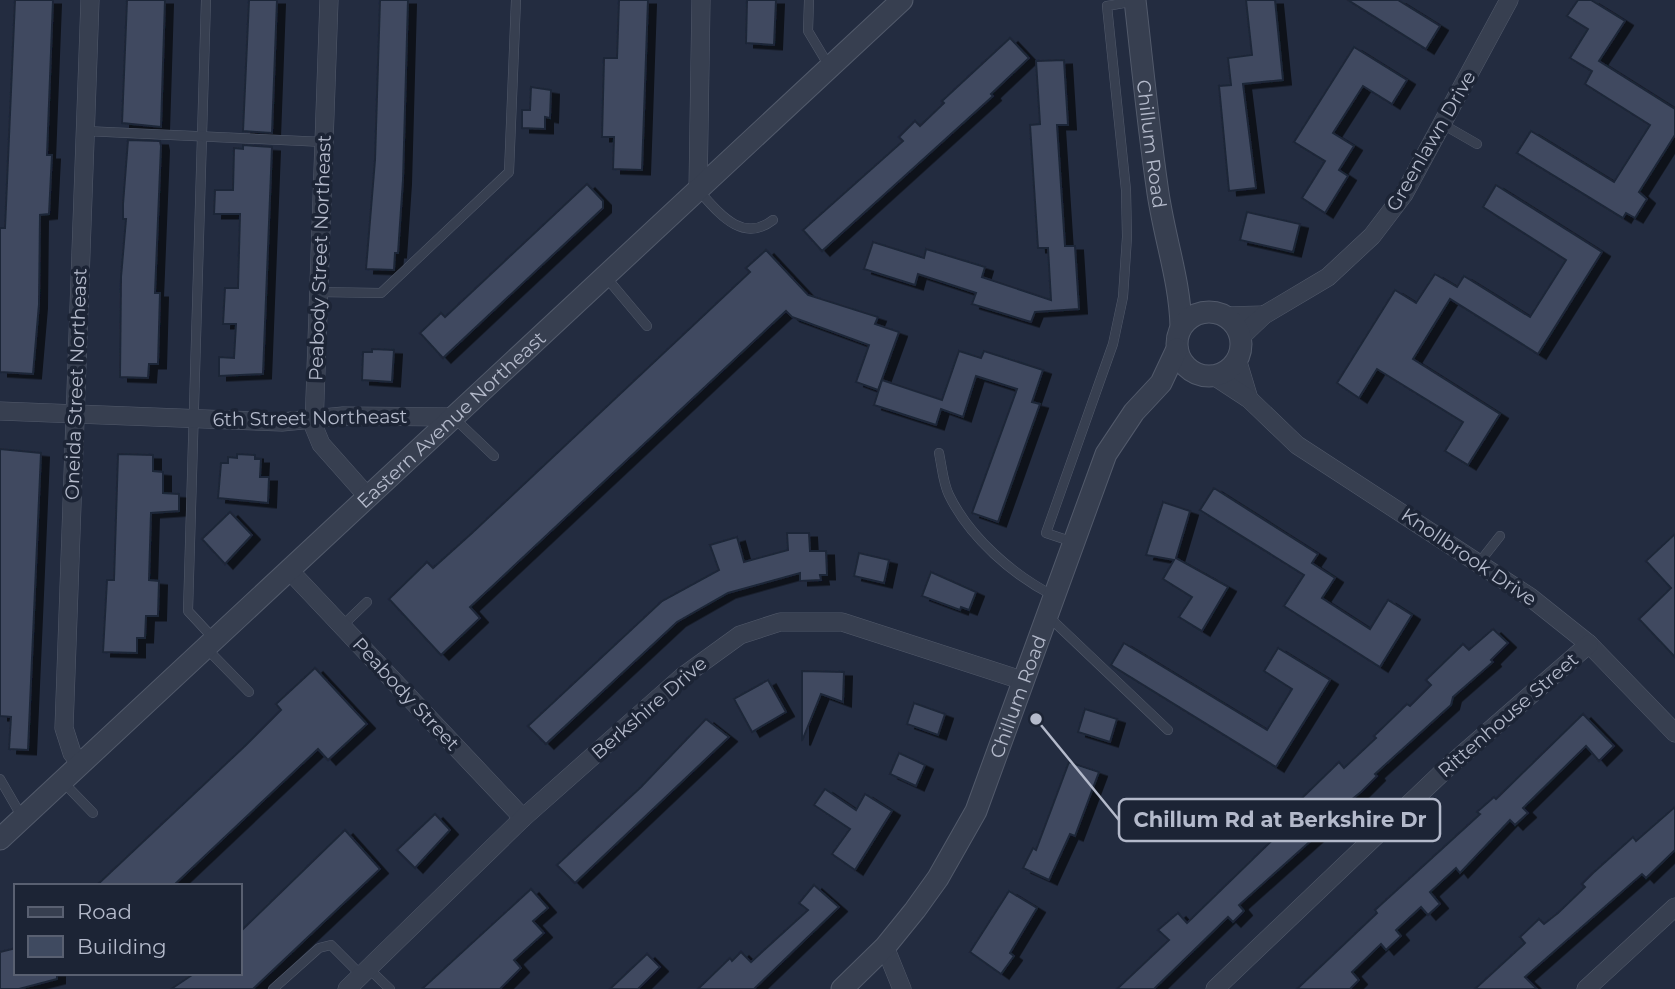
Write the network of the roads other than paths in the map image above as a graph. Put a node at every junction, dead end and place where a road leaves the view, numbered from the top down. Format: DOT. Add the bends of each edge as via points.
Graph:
graph roads {
  1 [pos="90,0"];
  2 [pos="206,0"];
  3 [pos="329,0"];
  4 [pos="516,0"];
  5 [pos="701,0"];
  6 [pos="809,0"];
  7 [pos="902,0"];
  8 [pos="1509,0"];
  9 [pos="1135,1"];
  10 [pos="830,67"];
  11 [pos="1444,125"];
  12 [pos="85,131"];
  13 [pos="202,134"];
  14 [pos="324,142"];
  15 [pos="1477,144"];
  16 [pos="698,190"];
  17 [pos="774,220"];
  18 [pos="605,276"];
  19 [pos="1180,286"];
  20 [pos="318,292"];
  21 [pos="1217,314"];
  22 [pos="1265,315"];
  23 [pos="647,326"];
  24 [pos="1181,327"];
  25 [pos="1177,349"];
  26 [pos="1239,349"];
  27 [pos="1205,375"];
  28 [pos="1161,383"];
  29 [pos="1249,399"];
  30 [pos="0,411"];
  31 [pos="75,414"];
  32 [pos="453,417"];
  33 [pos="192,418"];
  34 [pos="314,418"];
  35 [pos="939,453"];
  36 [pos="494,456"];
  37 [pos="368,497"];
  38 [pos="1500,536"];
  39 [pos="1073,543"];
  40 [pos="1478,564"];
  41 [pos="289,570"];
  42 [pos="367,602"];
  43 [pos="1052,607"];
  44 [pos="342,626"];
  45 [pos="210,644"];
  46 [pos="1589,644"];
  47 [pos="1024,681"];
  48 [pos="249,692"];
  49 [pos="1168,730"];
  50 [pos="1675,733"];
  51 [pos="81,765"];
  52 [pos="0,779"];
  53 [pos="63,782"];
  54 [pos="93,813"];
  55 [pos="23,818"];
  56 [pos="523,818"];
  57 [pos="0,839"];
  58 [pos="1675,907"];
  59 [pos="885,947"];
  60 [pos="365,972"];
  61 [pos="273,989"];
  62 [pos="347,989"];
  63 [pos="390,989"];
  64 [pos="842,989"];
  65 [pos="902,989"];
  66 [pos="1215,989"];
  67 [pos="1586,989"];
  1 -- 12 [label="street, Oneida Street Northeast"];
  2 -- 13 [label="lane"];
  3 -- 14 [label="street, Peabody Street Northeast"];
  4 -- 20 [label="lane" via="509,172 381,293"];
  5 -- 16 [label="street"];
  6 -- 10 [label="lane" via="808,31"];
  7 -- 10 [label="street, Eastern Avenue Northeast"];
  8 -- 11 [label="street, Greenlawn Drive"];
  9 -- 19 [label="street, Chillum Road" via="1157,186"];
  9 -- 39 [label="lane" via="1107,6 1126,190 1123,297 1113,344 1046,533"];
  10 -- 16 [label="street, Eastern Avenue Northeast"];
  11 -- 15 [label="lane"];
  11 -- 22 [label="street, Greenlawn Drive" via="1404,194 1372,236 1328,277"];
  12 -- 13 [label="lane"];
  12 -- 31 [label="street, Oneida Street Northeast"];
  13 -- 14 [label="lane"];
  13 -- 33 [label="lane"];
  14 -- 20 [label="street, Peabody Street Northeast"];
  16 -- 17 [label="lane" via="735,226 758,229"];
  16 -- 18 [label="street, Eastern Avenue Northeast"];
  18 -- 23 [label="lane"];
  18 -- 32 [label="street, Eastern Avenue Northeast"];
  19 -- 21 [label="street"];
  19 -- 24 [label="street, Chillum Road"];
  20 -- 34 [label="street, Peabody Street Northeast"];
  21 -- 22 [label="street, Greenlawn Drive"];
  21 -- 24 [label="street" via="1198,314"];
  21 -- 26 [label="street"];
  22 -- 26 [label="street, Greenlawn Drive"];
  24 -- 25 [label="street"];
  25 -- 27 [label="street" via="1183,363"];
  25 -- 28 [label="street, Chillum Road"];
  26 -- 27 [label="street" via="1231,367"];
  26 -- 29 [label="street, Knollbrook Drive"];
  27 -- 28 [label="street" via="1180,375"];
  27 -- 29 [label="street, Knollbrook Drive"];
  28 -- 39 [label="street, Chillum Road" via="1134,412 1106,454"];
  29 -- 40 [label="street, Knollbrook Drive" via="1297,445"];
  30 -- 31 [label="street, 6th Street Northeast"];
  31 -- 33 [label="street, 6th Street Northeast"];
  31 -- 51 [label="street, Oneida Street Northeast" via="64,728"];
  32 -- 34 [label="street, 6th Street Northeast"];
  32 -- 36 [label="lane"];
  32 -- 37 [label="street, Eastern Avenue Northeast"];
  33 -- 34 [label="street, 6th Street Northeast" via="282,422"];
  33 -- 45 [label="lane" via="188,611"];
  34 -- 37 [label="street, Peabody Street Northeast" via="321,444"];
  35 -- 43 [label="lane" via="948,492 973,529"];
  37 -- 41 [label="street, Eastern Avenue Northeast"];
  38 -- 40 [label="lane"];
  39 -- 43 [label="street, Chillum Road"];
  40 -- 46 [label="street, Knollbrook Drive" via="1530,597"];
  41 -- 44 [label="street, Peabody Street"];
  41 -- 45 [label="street, Eastern Avenue Northeast"];
  42 -- 44 [label="lane"];
  43 -- 47 [label="street, Chillum Road"];
  43 -- 49 [label="lane"];
  44 -- 56 [label="street, Peabody Street"];
  45 -- 48 [label="lane"];
  45 -- 51 [label="street, Eastern Avenue Northeast"];
  46 -- 50 [label="street, Knollbrook Drive"];
  46 -- 66 [label="street, Rittenhouse Street" via="1449,766"];
  47 -- 56 [label="street, Berkshire Drive" via="842,622 799,620 763,626 740,635 682,677"];
  47 -- 59 [label="street, Chillum Road" via="976,811 938,878"];
  51 -- 53 [label="street, Eastern Avenue Northeast"];
  52 -- 55 [label="lane"];
  53 -- 54 [label="lane"];
  53 -- 55 [label="street, Eastern Avenue Northeast"];
  55 -- 57 [label="street, Eastern Avenue Northeast"];
  56 -- 60 [label="street, Berkshire Drive"];
  58 -- 67 [label="street"];
  59 -- 64 [label="street, Chillum Road"];
  59 -- 65 [label="street"];
  60 -- 61 [label="lane" via="331,945 318,948"];
  60 -- 62 [label="street, Berkshire Drive"];
  60 -- 63 [label="lane"];
}
